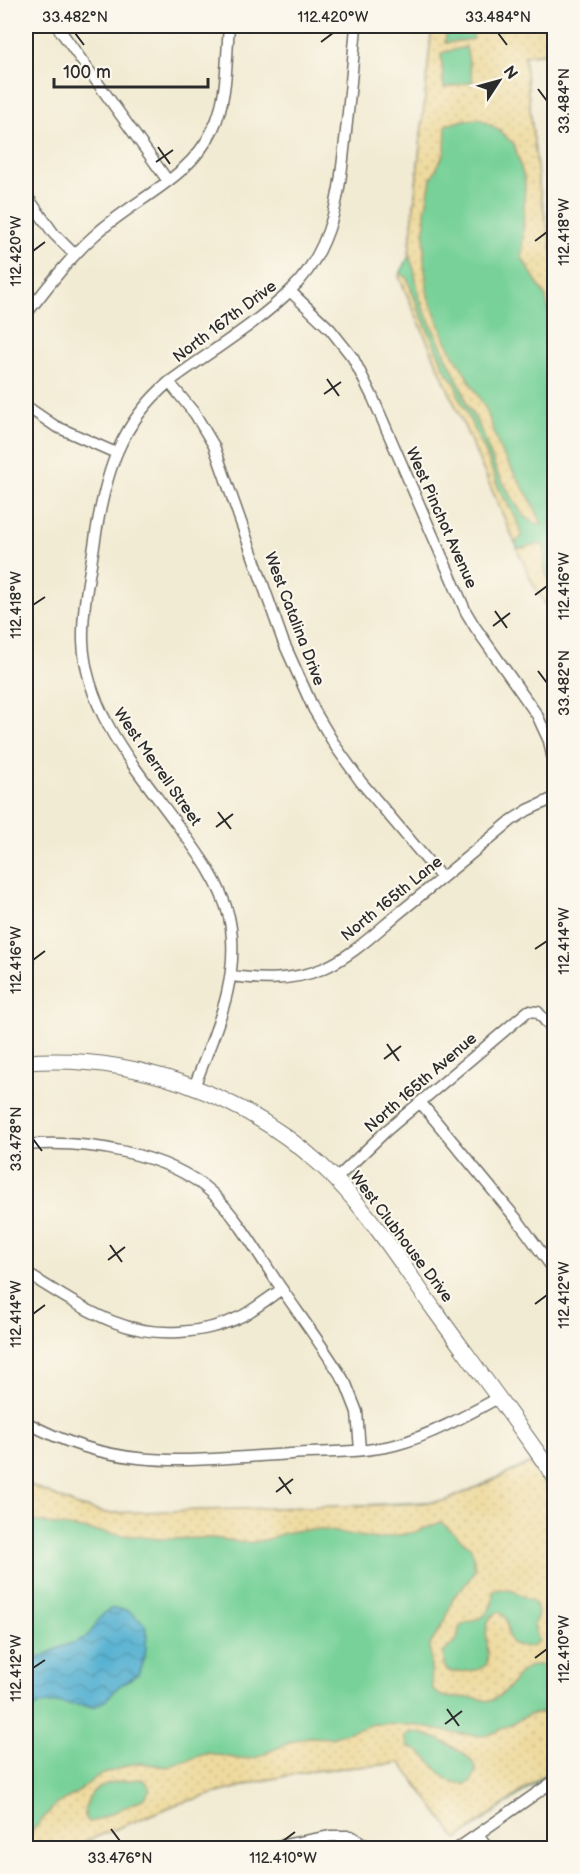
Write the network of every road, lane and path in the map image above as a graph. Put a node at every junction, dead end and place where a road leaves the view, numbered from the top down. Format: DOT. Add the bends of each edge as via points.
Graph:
graph roads {
  1 [pos="57,26"];
  2 [pos="229,26"];
  3 [pos="356,26"];
  4 [pos="168,180"];
  5 [pos="26,195"];
  6 [pos="75,255"];
  7 [pos="290,291"];
  8 [pos="26,314"];
  9 [pos="169,382"];
  10 [pos="26,406"];
  11 [pos="116,453"];
  12 [pos="555,765"];
  13 [pos="555,798"];
  14 [pos="442,878"];
  15 [pos="232,976"];
  16 [pos="555,1032"];
  17 [pos="26,1062"];
  18 [pos="194,1087"];
  19 [pos="420,1102"];
  20 [pos="26,1145"];
  21 [pos="335,1180"];
  22 [pos="555,1270"];
  23 [pos="26,1273"];
  24 [pos="282,1289"];
  25 [pos="498,1398"];
  26 [pos="26,1422"];
  27 [pos="360,1450"];
  28 [pos="555,1476"];
  29 [pos="555,1781"];
  30 [pos="478,1834"];
  31 [pos="364,1844"];
  32 [pos="269,1848"];
  33 [pos="458,1848"];
  34 [pos="488,1848"];
  1 -- 4 [label="street"];
  2 -- 4 [label="street" via="217,119 200,152"];
  3 -- 7 [label="street, North 167th Drive" via="342,169 331,225 313,262"];
  4 -- 6 [label="street" via="102,229"];
  5 -- 6 [label="street"];
  6 -- 8 [label="street"];
  7 -- 9 [label="street, North 167th Drive"];
  7 -- 12 [label="street, West Pinchot Avenue" via="330,329 353,358 466,612 537,715"];
  9 -- 11 [label="street, North 167th Drive" via="136,417"];
  9 -- 14 [label="street, West Catalina Drive" via="214,446 283,641 314,710 361,782"];
  10 -- 11 [label="street" via="55,426"];
  11 -- 15 [label="street, West Merrell Street" via="101,502 84,613 84,654 90,682 107,725 217,883 232,934"];
  13 -- 14 [label="street, North 165th Lane" via="512,820"];
  14 -- 15 [label="street, North 165th Lane" via="357,948 328,966 278,979"];
  15 -- 18 [label="street, West Merrell Street"];
  16 -- 19 [label="street, North 165th Avenue" via="538,1012 528,1011"];
  17 -- 18 [label="street, West Clubhouse Drive" via="98,1063 143,1071"];
  18 -- 21 [label="street, West Clubhouse Drive" via="275,1129"];
  19 -- 21 [label="street, North 165th Avenue"];
  19 -- 22 [label="street"];
  20 -- 24 [label="street" via="114,1150 189,1176 225,1207"];
  21 -- 25 [label="street, West Clubhouse Drive" via="367,1217"];
  23 -- 24 [label="street" via="95,1314 152,1331 196,1330 221,1324"];
  24 -- 27 [label="street" via="346,1384 357,1412"];
  25 -- 27 [label="street" via="408,1441"];
  25 -- 28 [label="street, West Clubhouse Drive"];
  26 -- 27 [label="street" via="101,1453 144,1460"];
  29 -- 30 [label="street"];
  30 -- 33 [label="street"];
  30 -- 34 [label="street"];
  31 -- 32 [label="street" via="351,1836 331,1836"];
}
